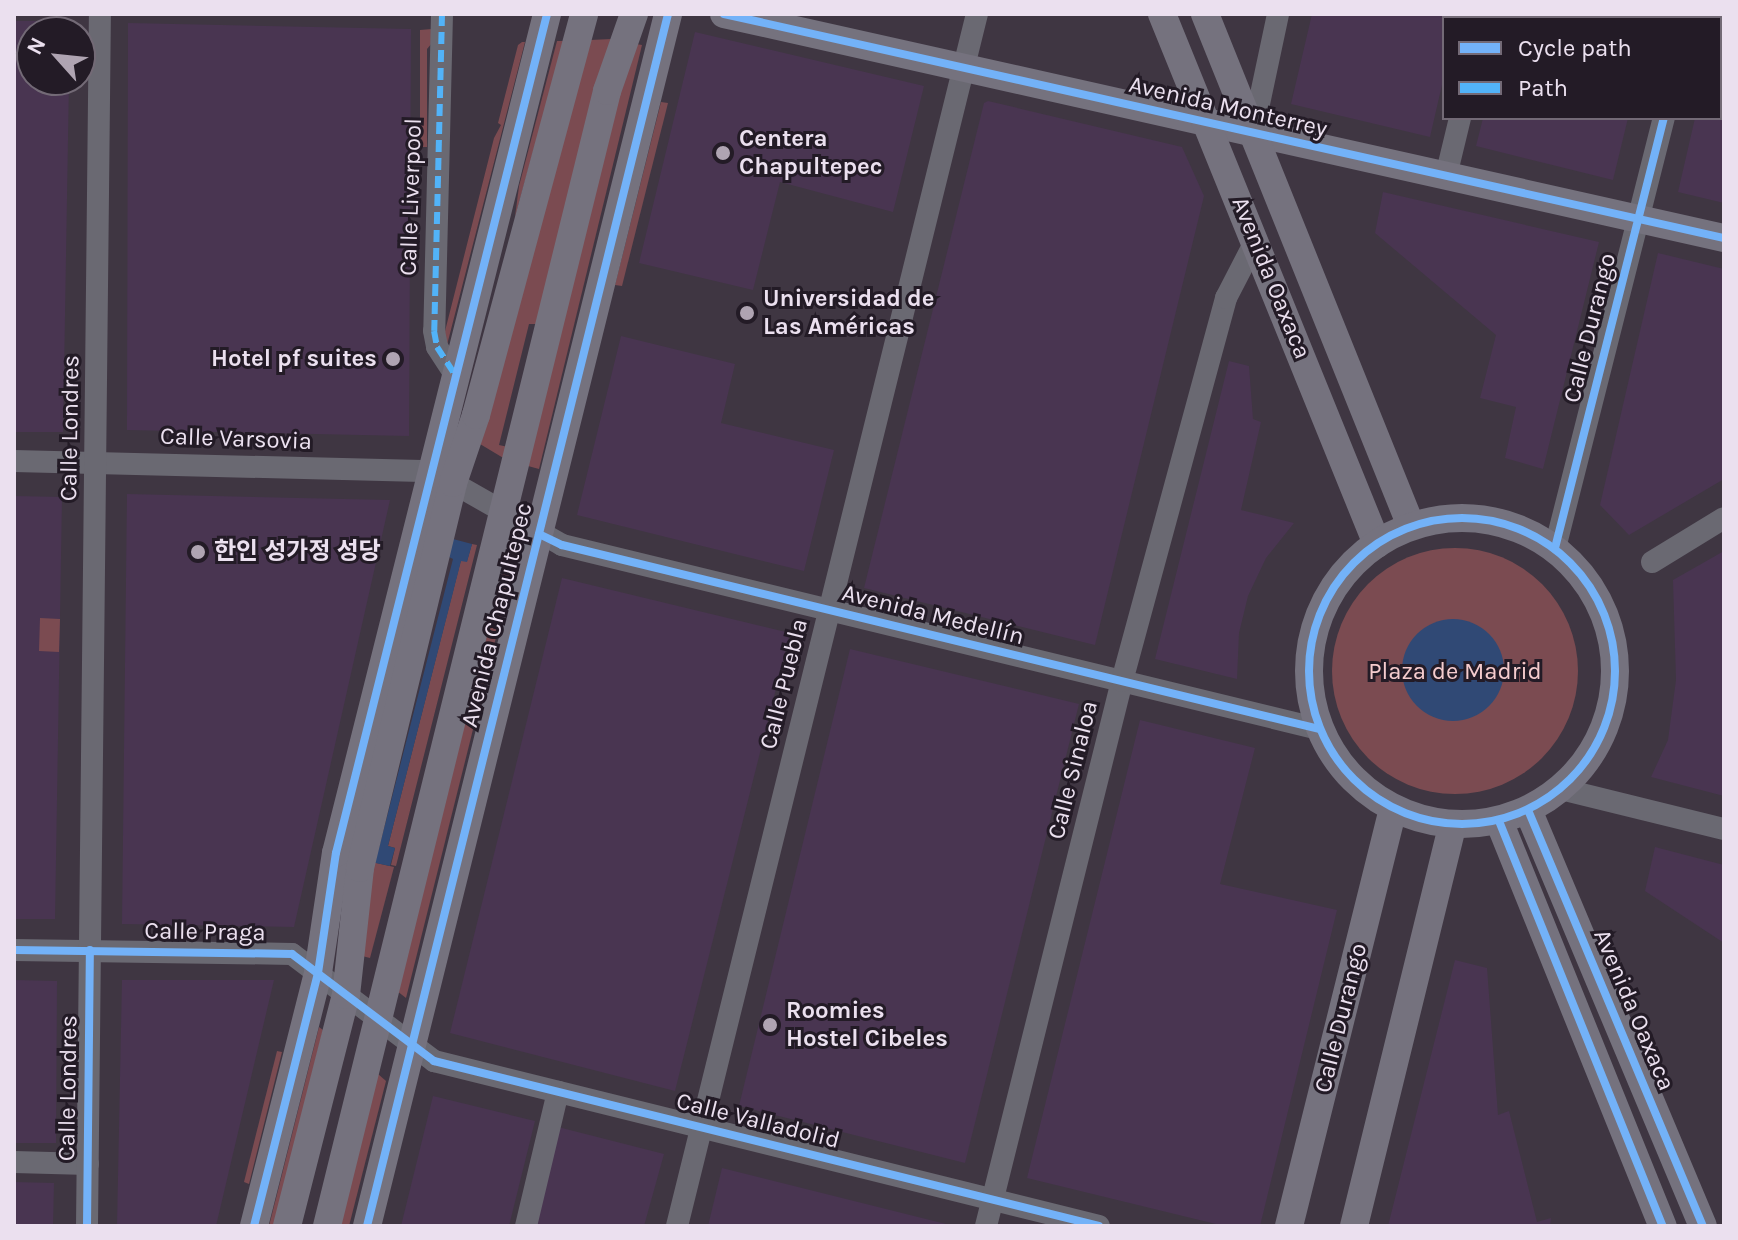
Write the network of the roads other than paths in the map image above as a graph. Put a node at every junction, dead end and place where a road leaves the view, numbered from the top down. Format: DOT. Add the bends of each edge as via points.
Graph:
graph roads {
  1 [pos="100,14"];
  2 [pos="442,14"];
  3 [pos="547,14"];
  4 [pos="584,14"];
  5 [pos="634,14"];
  6 [pos="668,14"];
  7 [pos="724,14"];
  8 [pos="977,14"];
  9 [pos="1162,14"];
  10 [pos="1205,14"];
  11 [pos="1278,14"];
  12 [pos="963,68"];
  13 [pos="1460,120"];
  14 [pos="1663,120"];
  15 [pos="1206,122"];
  16 [pos="1253,132"];
  17 [pos="1446,176"];
  18 [pos="505,182"];
  19 [pos="1638,219"];
  20 [pos="1724,238"];
  21 [pos="1256,240"];
  22 [pos="513,280"];
  23 [pos="456,376"];
  24 [pos="14,461"];
  25 [pos="95,462"];
  26 [pos="443,477"];
  27 [pos="505,513"];
  28 [pos="1724,518"];
  29 [pos="1411,526"];
  30 [pos="539,534"];
  31 [pos="1377,544"];
  32 [pos="1555,548"];
  33 [pos="1652,562"];
  34 [pos="829,610"];
  35 [pos="393,678"];
  36 [pos="1122,681"];
  37 [pos="1319,729"];
  38 [pos="1561,789"];
  39 [pos="1393,810"];
  40 [pos="1528,810"];
  41 [pos="1499,821"];
  42 [pos="1452,826"];
  43 [pos="1724,829"];
  44 [pos="14,950"];
  45 [pos="90,950"];
  46 [pos="318,973"];
  47 [pos="346,995"];
  48 [pos="379,1021"];
  49 [pos="412,1046"];
  50 [pos="558,1092"];
  51 [pos="701,1128"];
  52 [pos="14,1162"];
  53 [pos="88,1164"];
  54 [pos="993,1200"];
  55 [pos="87,1226"];
  56 [pos="254,1226"];
  57 [pos="287,1226"];
  58 [pos="327,1226"];
  59 [pos="367,1226"];
  60 [pos="526,1226"];
  61 [pos="677,1226"];
  62 [pos="986,1226"];
  63 [pos="1099,1226"];
  64 [pos="1289,1226"];
  65 [pos="1354,1226"];
  66 [pos="1663,1226"];
  67 [pos="1703,1226"];
  1 -- 25 [label="street, Calle Londres"];
  2 -- 23 [label="street, Calle Liverpool" via="434,331 437,347"];
  3 -- 18 [label="main road"];
  4 -- 22 [label="main road"];
  5 -- 27 [label="main road, Avenida Chapultepec" via="607,91"];
  6 -- 30 [label="main road, Avenida Chapultepec"];
  7 -- 12 [label="main road, Avenida Monterrey"];
  8 -- 12 [label="street, Calle Puebla"];
  9 -- 15 [label="main road, Avenida Oaxaca"];
  10 -- 16 [label="main road, Avenida Oaxaca"];
  11 -- 16 [label="street"];
  12 -- 15 [label="main road, Avenida Monterrey"];
  12 -- 34 [label="street, Calle Puebla"];
  13 -- 17 [label="street"];
  14 -- 19 [label="street, Calle Durango"];
  15 -- 16 [label="main road, Avenida Monterrey"];
  15 -- 21 [label="main road, Avenida Oaxaca"];
  16 -- 17 [label="main road, Avenida Monterrey"];
  16 -- 29 [label="main road, Avenida Oaxaca"];
  17 -- 19 [label="main road, Avenida Monterrey"];
  18 -- 22 [label="main road"];
  18 -- 23 [label="main road"];
  19 -- 20 [label="main road, Avenida Monterrey"];
  19 -- 32 [label="street, Calle Durango"];
  21 -- 31 [label="main road, Avenida Oaxaca"];
  21 -- 36 [label="street, Calle Sinaloa" via="1226,298"];
  22 -- 26 [label="main road"];
  23 -- 26 [label="main road"];
  24 -- 25 [label="street, Calle Varsovia"];
  25 -- 26 [label="street, Calle Varsovia"];
  25 -- 45 [label="street, Calle Londres"];
  26 -- 27 [label="street, Avenida Medellín"];
  26 -- 35 [label="main road"];
  27 -- 30 [label="street, Avenida Medellín"];
  27 -- 48 [label="main road, Avenida Chapultepec"];
  28 -- 33 [label="street"];
  29 -- 31 [label="main road"];
  29 -- 32 [label="main road" via="1440,519 1500,522"];
  30 -- 34 [label="street, Avenida Medellín" via="562,545"];
  30 -- 49 [label="main road, Avenida Chapultepec"];
  31 -- 37 [label="main road" via="1353,563 1319,615 1308,675"];
  32 -- 38 [label="main road" via="1591,587 1603,610 1616,674 1612,707 1600,738"];
  34 -- 36 [label="street, Avenida Medellín"];
  34 -- 51 [label="street, Calle Puebla"];
  35 -- 46 [label="main road" via="336,853"];
  35 -- 47 [label="main road" via="360,868"];
  36 -- 37 [label="street, Avenida Medellín"];
  36 -- 54 [label="street, Calle Sinaloa"];
  37 -- 39 [label="main road" via="1351,779"];
  38 -- 40 [label="main road"];
  38 -- 43 [label="street"];
  39 -- 42 [label="main road"];
  39 -- 64 [label="main road, Calle Durango"];
  40 -- 41 [label="main road"];
  40 -- 67 [label="main road, Avenida Oaxaca"];
  41 -- 42 [label="main road"];
  41 -- 66 [label="main road"];
  42 -- 65 [label="main road"];
  44 -- 45 [label="street, Calle Praga"];
  45 -- 46 [label="street, Calle Praga" via="292,954"];
  45 -- 53 [label="street, Calle Londres"];
  46 -- 47 [label="street, Calle Praga"];
  46 -- 56 [label="main road"];
  47 -- 48 [label="street, Calle Praga"];
  47 -- 57 [label="main road"];
  48 -- 49 [label="street, Calle Praga"];
  48 -- 58 [label="main road, Avenida Chapultepec"];
  49 -- 50 [label="street, Calle Valladolid" via="434,1061"];
  49 -- 59 [label="main road, Avenida Chapultepec"];
  50 -- 51 [label="street, Calle Valladolid"];
  50 -- 60 [label="street"];
  51 -- 54 [label="street, Calle Valladolid"];
  51 -- 61 [label="street, Calle Puebla"];
  52 -- 53 [label="street"];
  53 -- 55 [label="street, Calle Londres"];
  54 -- 62 [label="street, Calle Sinaloa"];
  54 -- 63 [label="street, Calle Valladolid"];
}
